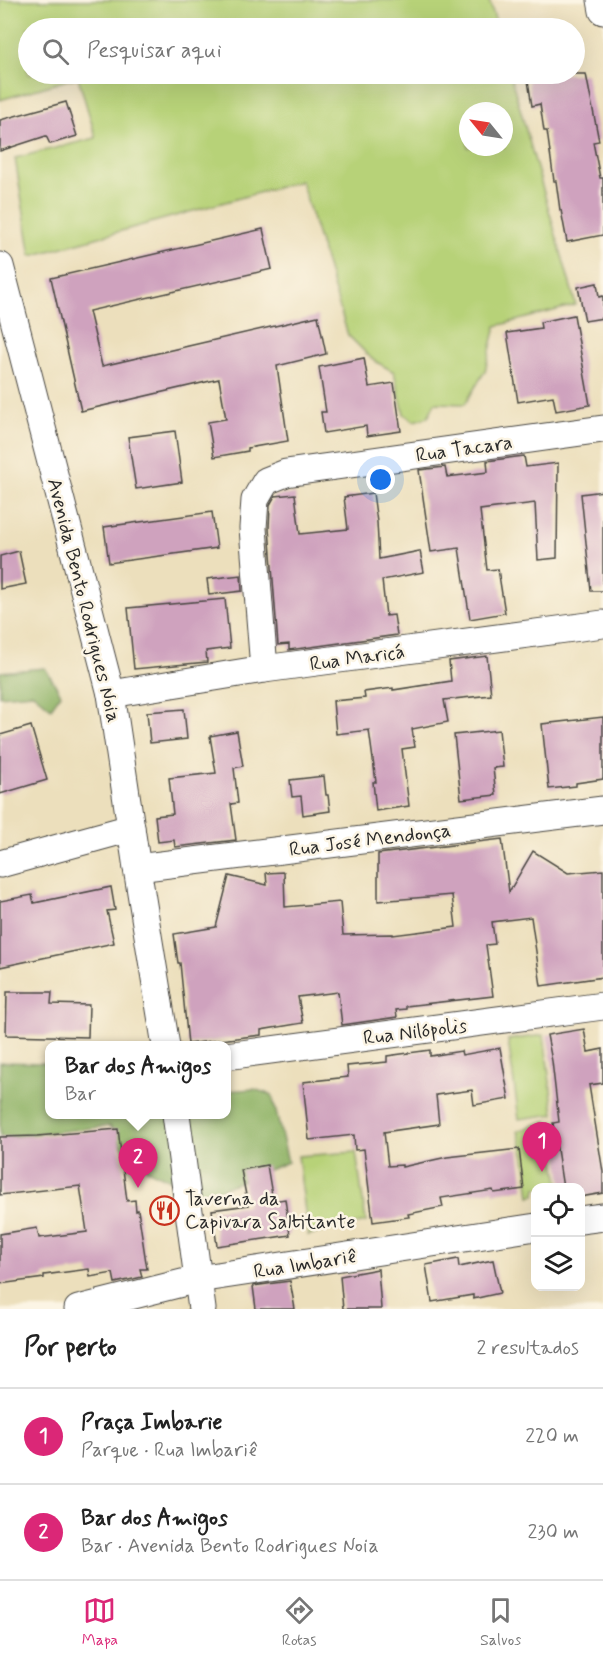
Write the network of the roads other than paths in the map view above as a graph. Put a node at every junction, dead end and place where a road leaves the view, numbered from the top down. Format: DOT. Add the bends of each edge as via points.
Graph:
graph roads {
  1 [pos="601,0"];
  2 [pos="603,11"];
  3 [pos="0,266"];
  4 [pos="603,429"];
  5 [pos="603,624"];
  6 [pos="264,669"];
  7 [pos="111,694"];
  8 [pos="603,810"];
  9 [pos="131,828"];
  10 [pos="0,864"];
  11 [pos="137,868"];
  12 [pos="603,1006"];
  13 [pos="165,1041"];
  14 [pos="231,1055"];
  15 [pos="177,1119"];
  16 [pos="603,1217"];
  17 [pos="585,1219"];
  18 [pos="531,1228"];
  19 [pos="198,1279"];
  20 [pos="203,1308"];
  21 [pos="78,1309"];
  1 -- 2 [label="street"];
  3 -- 7 [label="street, Avenida Bento Rodrigues Noia"];
  4 -- 6 [label="street, Rua Tacara" via="286,473 266,481 255,500 253,528"];
  5 -- 6 [label="street, Rua Maricá"];
  6 -- 7 [label="street, Rua Maricá"];
  7 -- 9 [label="street, Avenida Bento Rodrigues Noia"];
  8 -- 11 [label="street, Rua José Mendonça"];
  9 -- 10 [label="street"];
  9 -- 11 [label="street, Avenida Bento Rodrigues Noia"];
  11 -- 13 [label="street, Avenida Bento Rodrigues Noia"];
  12 -- 14 [label="street, Rua Nilópolis"];
  15 -- 19 [label="street"];
  16 -- 17 [label="street"];
  18 -- 19 [label="street, Rua Imbariê"];
  19 -- 20 [label="street"];
  19 -- 21 [label="street, Rua Imbariê"];
}
